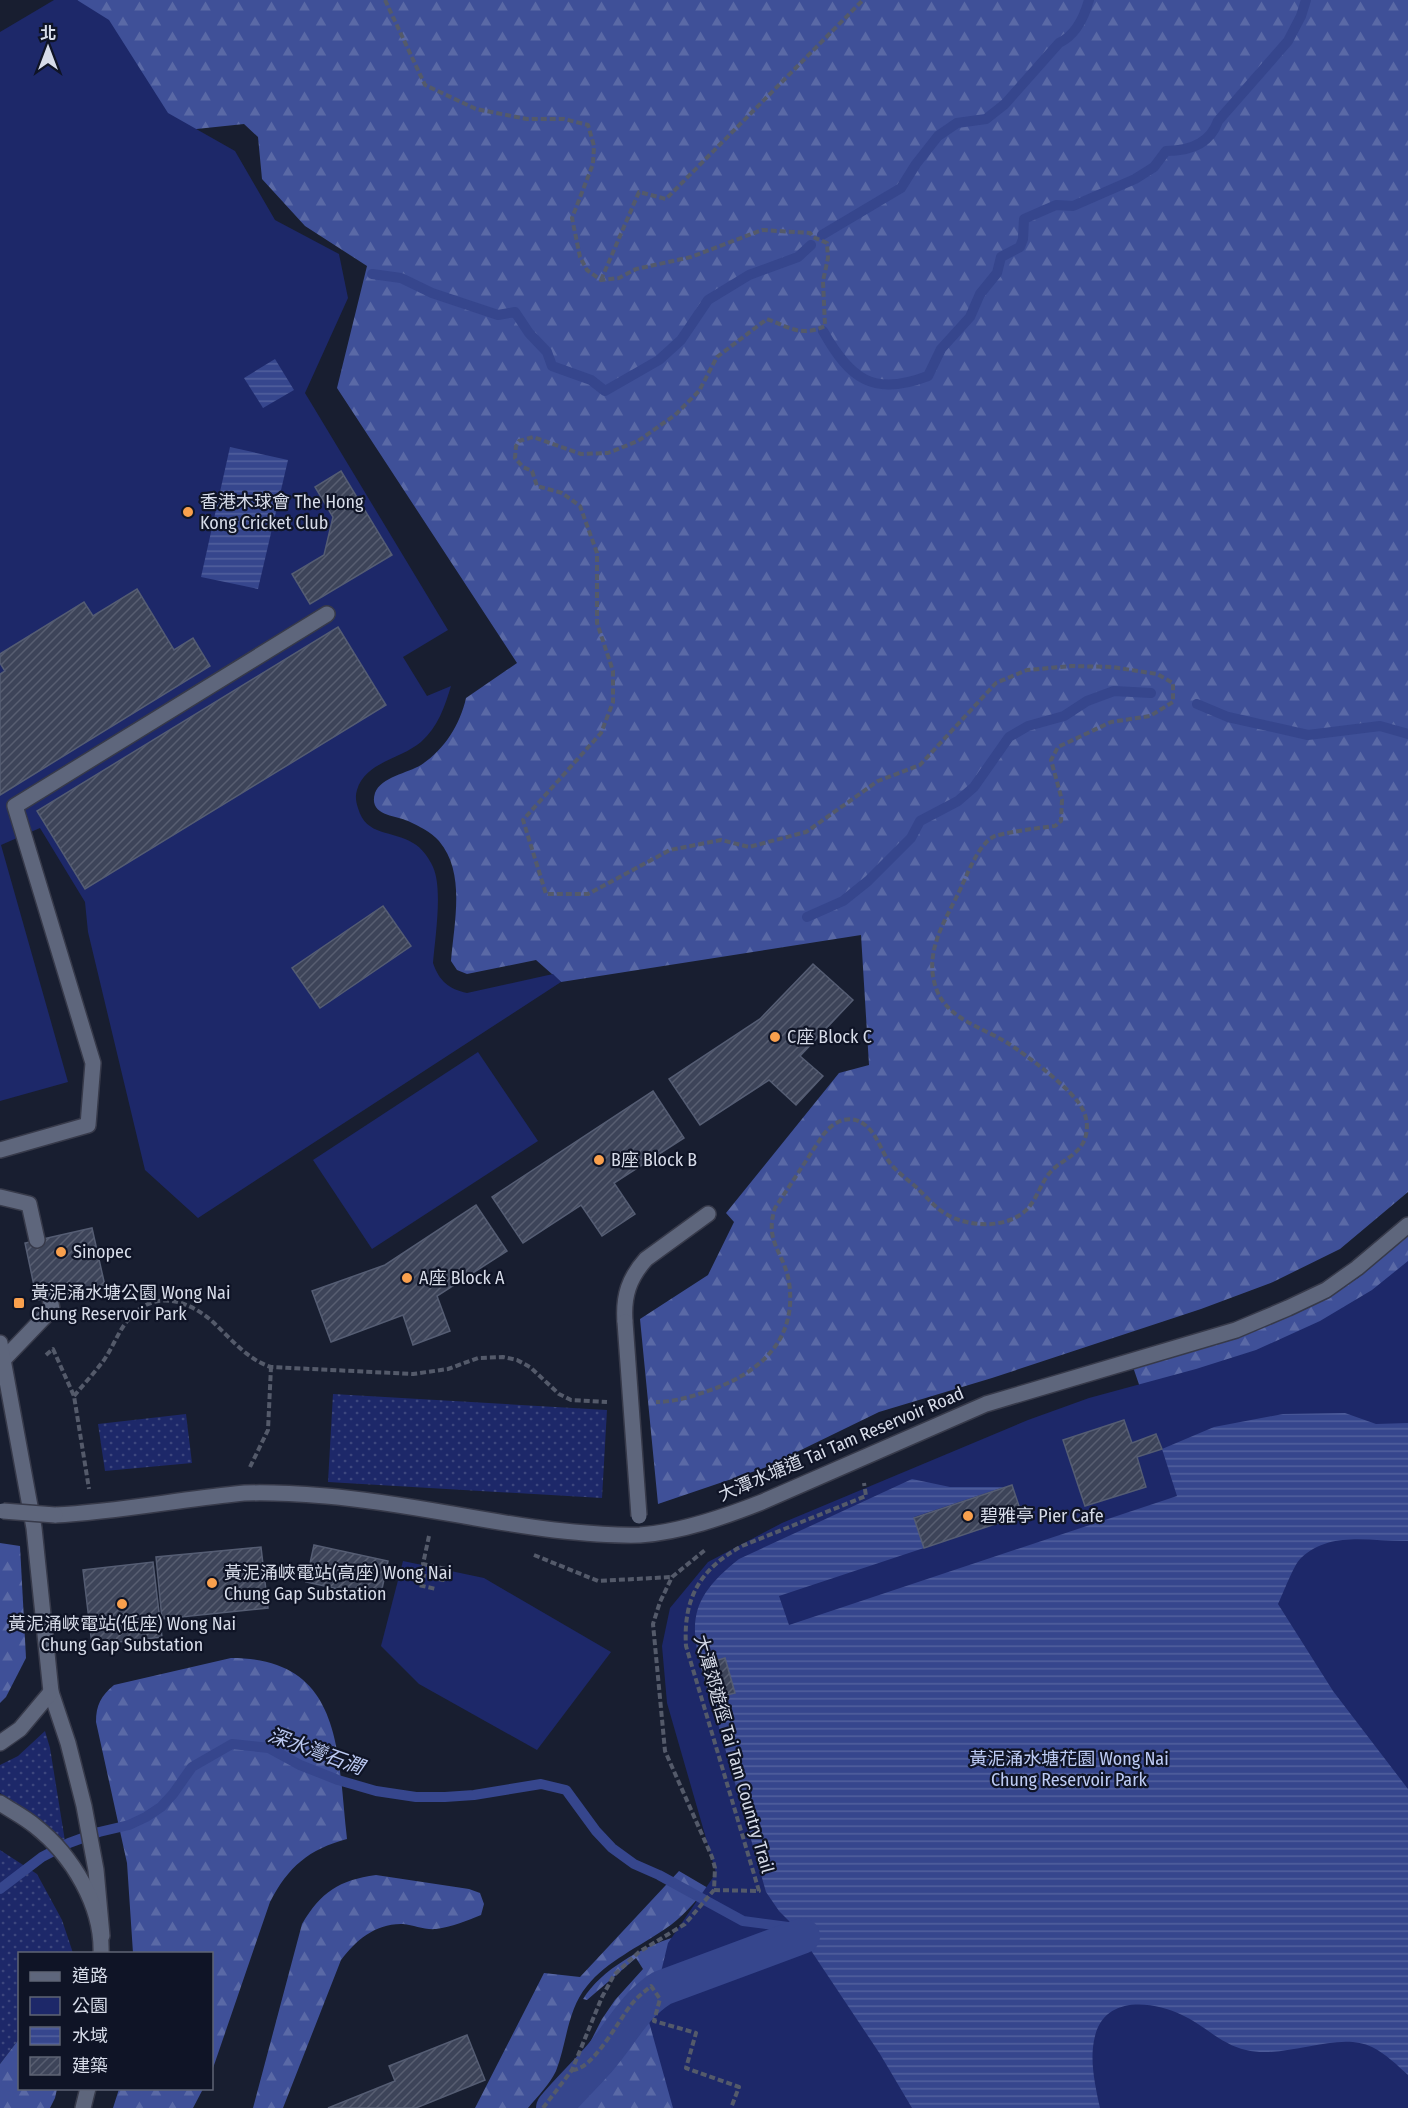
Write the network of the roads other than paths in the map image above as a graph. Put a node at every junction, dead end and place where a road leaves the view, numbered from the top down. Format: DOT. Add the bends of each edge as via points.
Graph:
graph roads {
  1 [pos="327,614"];
  2 [pos="0,1150"];
  3 [pos="0,1197"];
  4 [pos="708,1215"];
  5 [pos="1408,1224"];
  6 [pos="37,1240"];
  7 [pos="50,1298"];
  8 [pos="0,1343"];
  9 [pos="4,1359"];
  10 [pos="1,1510"];
  11 [pos="641,1535"];
  12 [pos="51,1692"];
  13 [pos="0,1743"];
  14 [pos="0,1803"];
  15 [pos="102,1936"];
  16 [pos="101,1952"];
  17 [pos="88,2090"];
  18 [pos="83,2108"];
  1 -- 2 [label="street" via="15,806 93,1063 88,1125"];
  3 -- 6 [label="street" via="29,1204"];
  4 -- 11 [label="street, bridge" via="646,1259 631,1278 623,1306"];
  5 -- 11 [label="street, 大潭水塘道 Tai Tam Reservoir Road" via="1326,1290 1247,1325 986,1404 737,1512"];
  7 -- 9 [label="street" via="52,1309"];
  8 -- 9 [label="street"];
  9 -- 12 [label="street" via="34,1528"];
  10 -- 11 [label="street, 大潭水塘道 Tai Tam Reservoir Road, bridge" via="55,1515 237,1493 325,1496 510,1525"];
  12 -- 13 [label="street" via="20,1729"];
  12 -- 15 [label="street" via="85,1813"];
  14 -- 15 [label="street" via="36,1826 66,1858 89,1894"];
  15 -- 16 [label="street"];
  17 -- 18 [label="street"];
}
